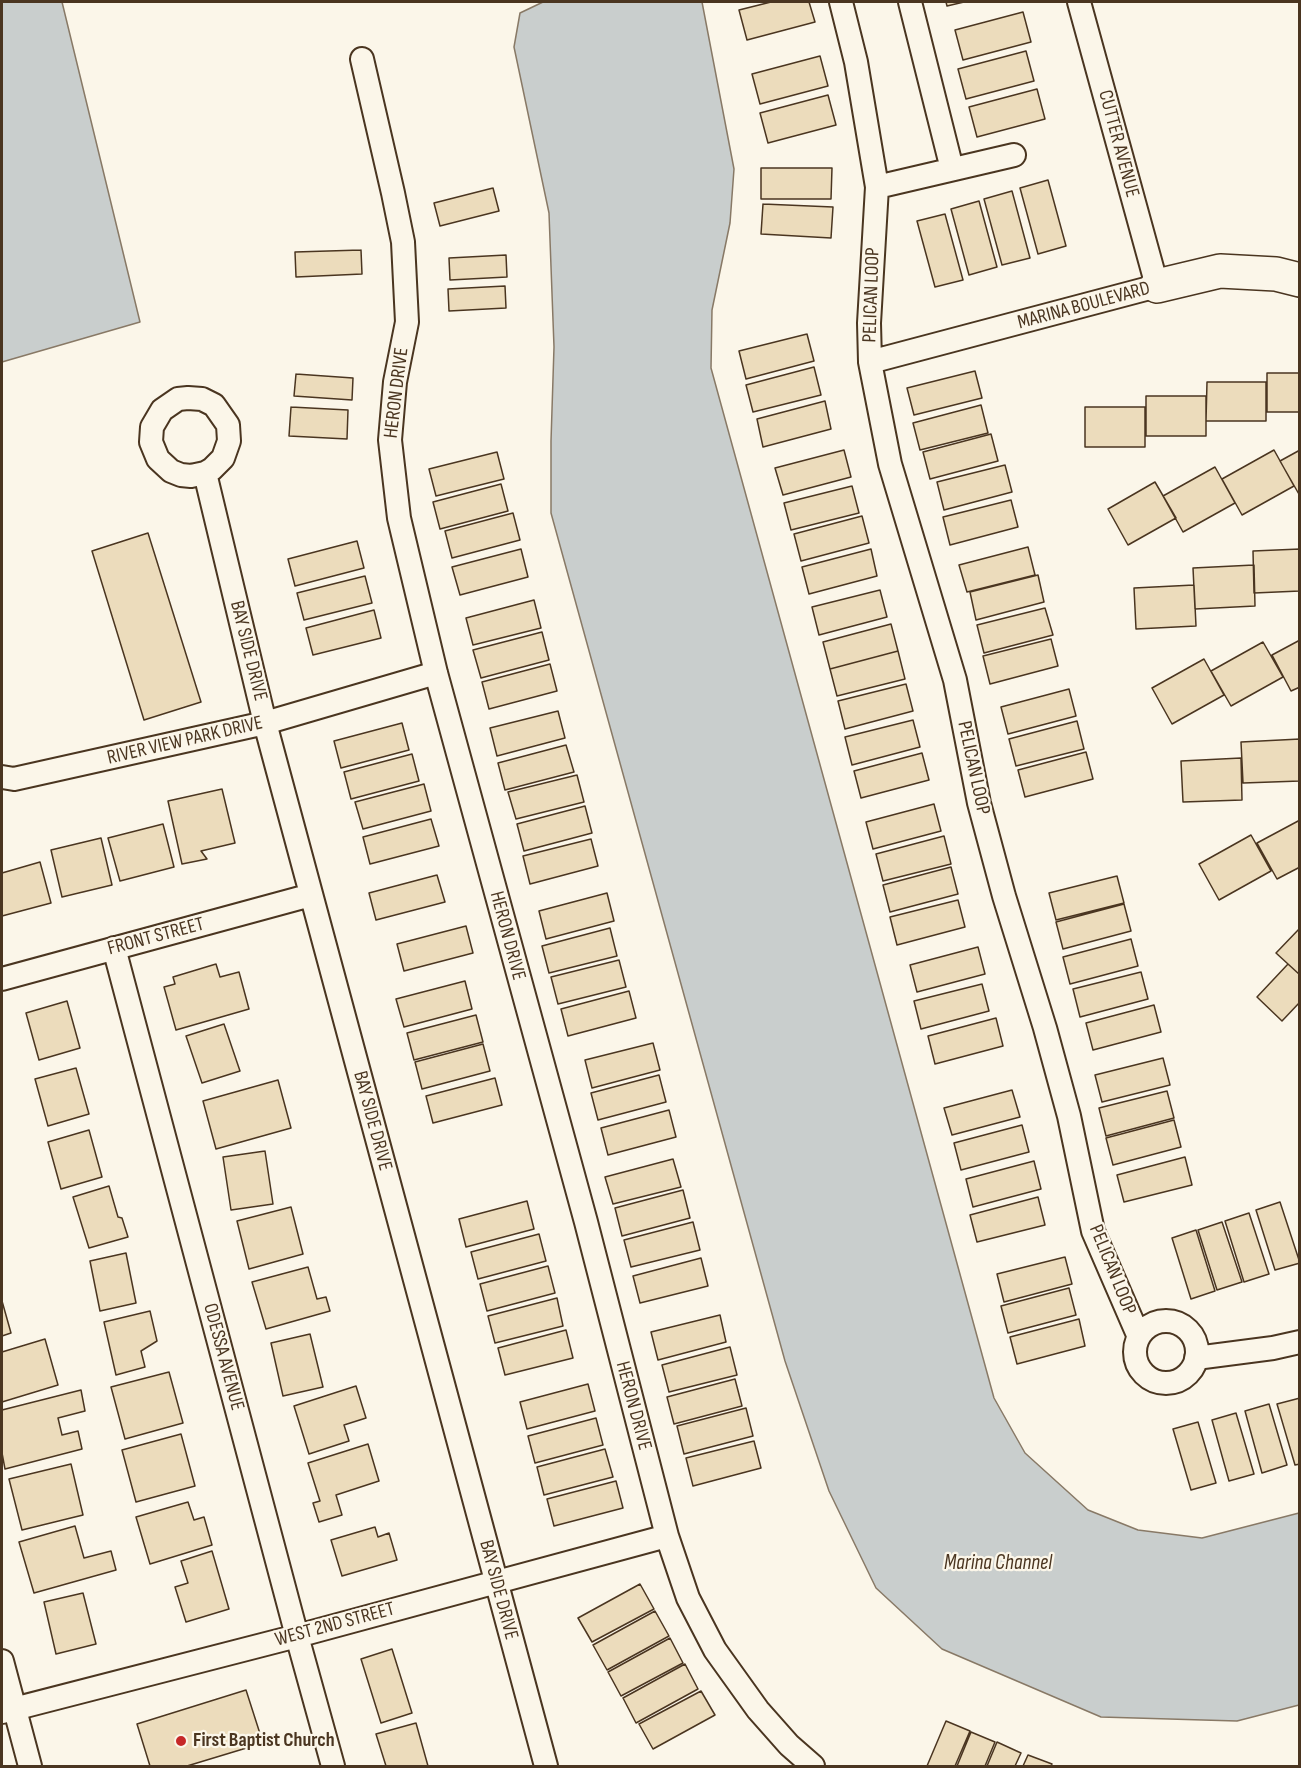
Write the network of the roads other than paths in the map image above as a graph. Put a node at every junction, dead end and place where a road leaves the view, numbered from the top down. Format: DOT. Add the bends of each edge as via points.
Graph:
graph roads {
  1 [pos="841,2"];
  2 [pos="910,2"];
  3 [pos="1079,2"];
  4 [pos="362,59"];
  5 [pos="1014,155"];
  6 [pos="952,169"];
  7 [pos="876,187"];
  8 [pos="1299,280"];
  9 [pos="1157,286"];
  10 [pos="870,362"];
  11 [pos="205,473"];
  12 [pos="435,673"];
  13 [pos="265,723"];
  14 [pos="2,777"];
  15 [pos="311,895"];
  16 [pos="114,948"];
  17 [pos="2,980"];
  18 [pos="1139,1337"];
  19 [pos="1299,1342"];
  20 [pos="1196,1358"];
  21 [pos="667,1536"];
  22 [pos="495,1581"];
  23 [pos="297,1636"];
  24 [pos="2,1661"];
  25 [pos="8,1711"];
  26 [pos="30,1767"];
  27 [pos="333,1767"];
  28 [pos="546,1767"];
  29 [pos="813,1767"];
  1 -- 7 [label="street, PELICAN LOOP" via="856,62"];
  2 -- 6 [label="street"];
  3 -- 9 [label="street, CUTTER AVENUE"];
  4 -- 12 [label="street, HERON DRIVE" via="403,242 407,322 395,382 390,440 399,518"];
  5 -- 6 [label="street"];
  6 -- 7 [label="street"];
  7 -- 10 [label="street, PELICAN LOOP"];
  8 -- 9 [label="street, MARINA BOULEVARD" via="1276,274 1220,272"];
  9 -- 10 [label="street, MARINA BOULEVARD"];
  10 -- 18 [label="street, PELICAN LOOP" via="890,464 955,680 979,803 1069,1116 1093,1231"];
  11 -- 13 [label="street, BAY SIDE DRIVE"];
  12 -- 13 [label="street, RIVER VIEW PARK DRIVE"];
  12 -- 21 [label="street, HERON DRIVE"];
  13 -- 14 [label="street, RIVER VIEW PARK DRIVE" via="14,779"];
  13 -- 15 [label="street, BAY SIDE DRIVE"];
  15 -- 16 [label="street, FRONT STREET"];
  15 -- 22 [label="street, BAY SIDE DRIVE"];
  16 -- 17 [label="street, FRONT STREET"];
  16 -- 23 [label="street, ODESSA AVENUE"];
  18 -- 20 [label="street" via="1156,1323 1175,1323 1191,1334 1196,1343"];
  18 -- 20 [label="street" via="1137,1364 1150,1379 1160,1383 1180,1380 1189,1373"];
  19 -- 20 [label="street"];
  21 -- 22 [label="street, WEST 2ND STREET"];
  21 -- 29 [label="street, HERON DRIVE" via="688,1598 715,1650 758,1710"];
  22 -- 23 [label="street, WEST 2ND STREET"];
  22 -- 28 [label="street, BAY SIDE DRIVE"];
  23 -- 25 [label="street, WEST 2ND STREET"];
  23 -- 27 [label="street, ODESSA AVENUE"];
  24 -- 25 [label="street"];
  25 -- 26 [label="street"];
}
